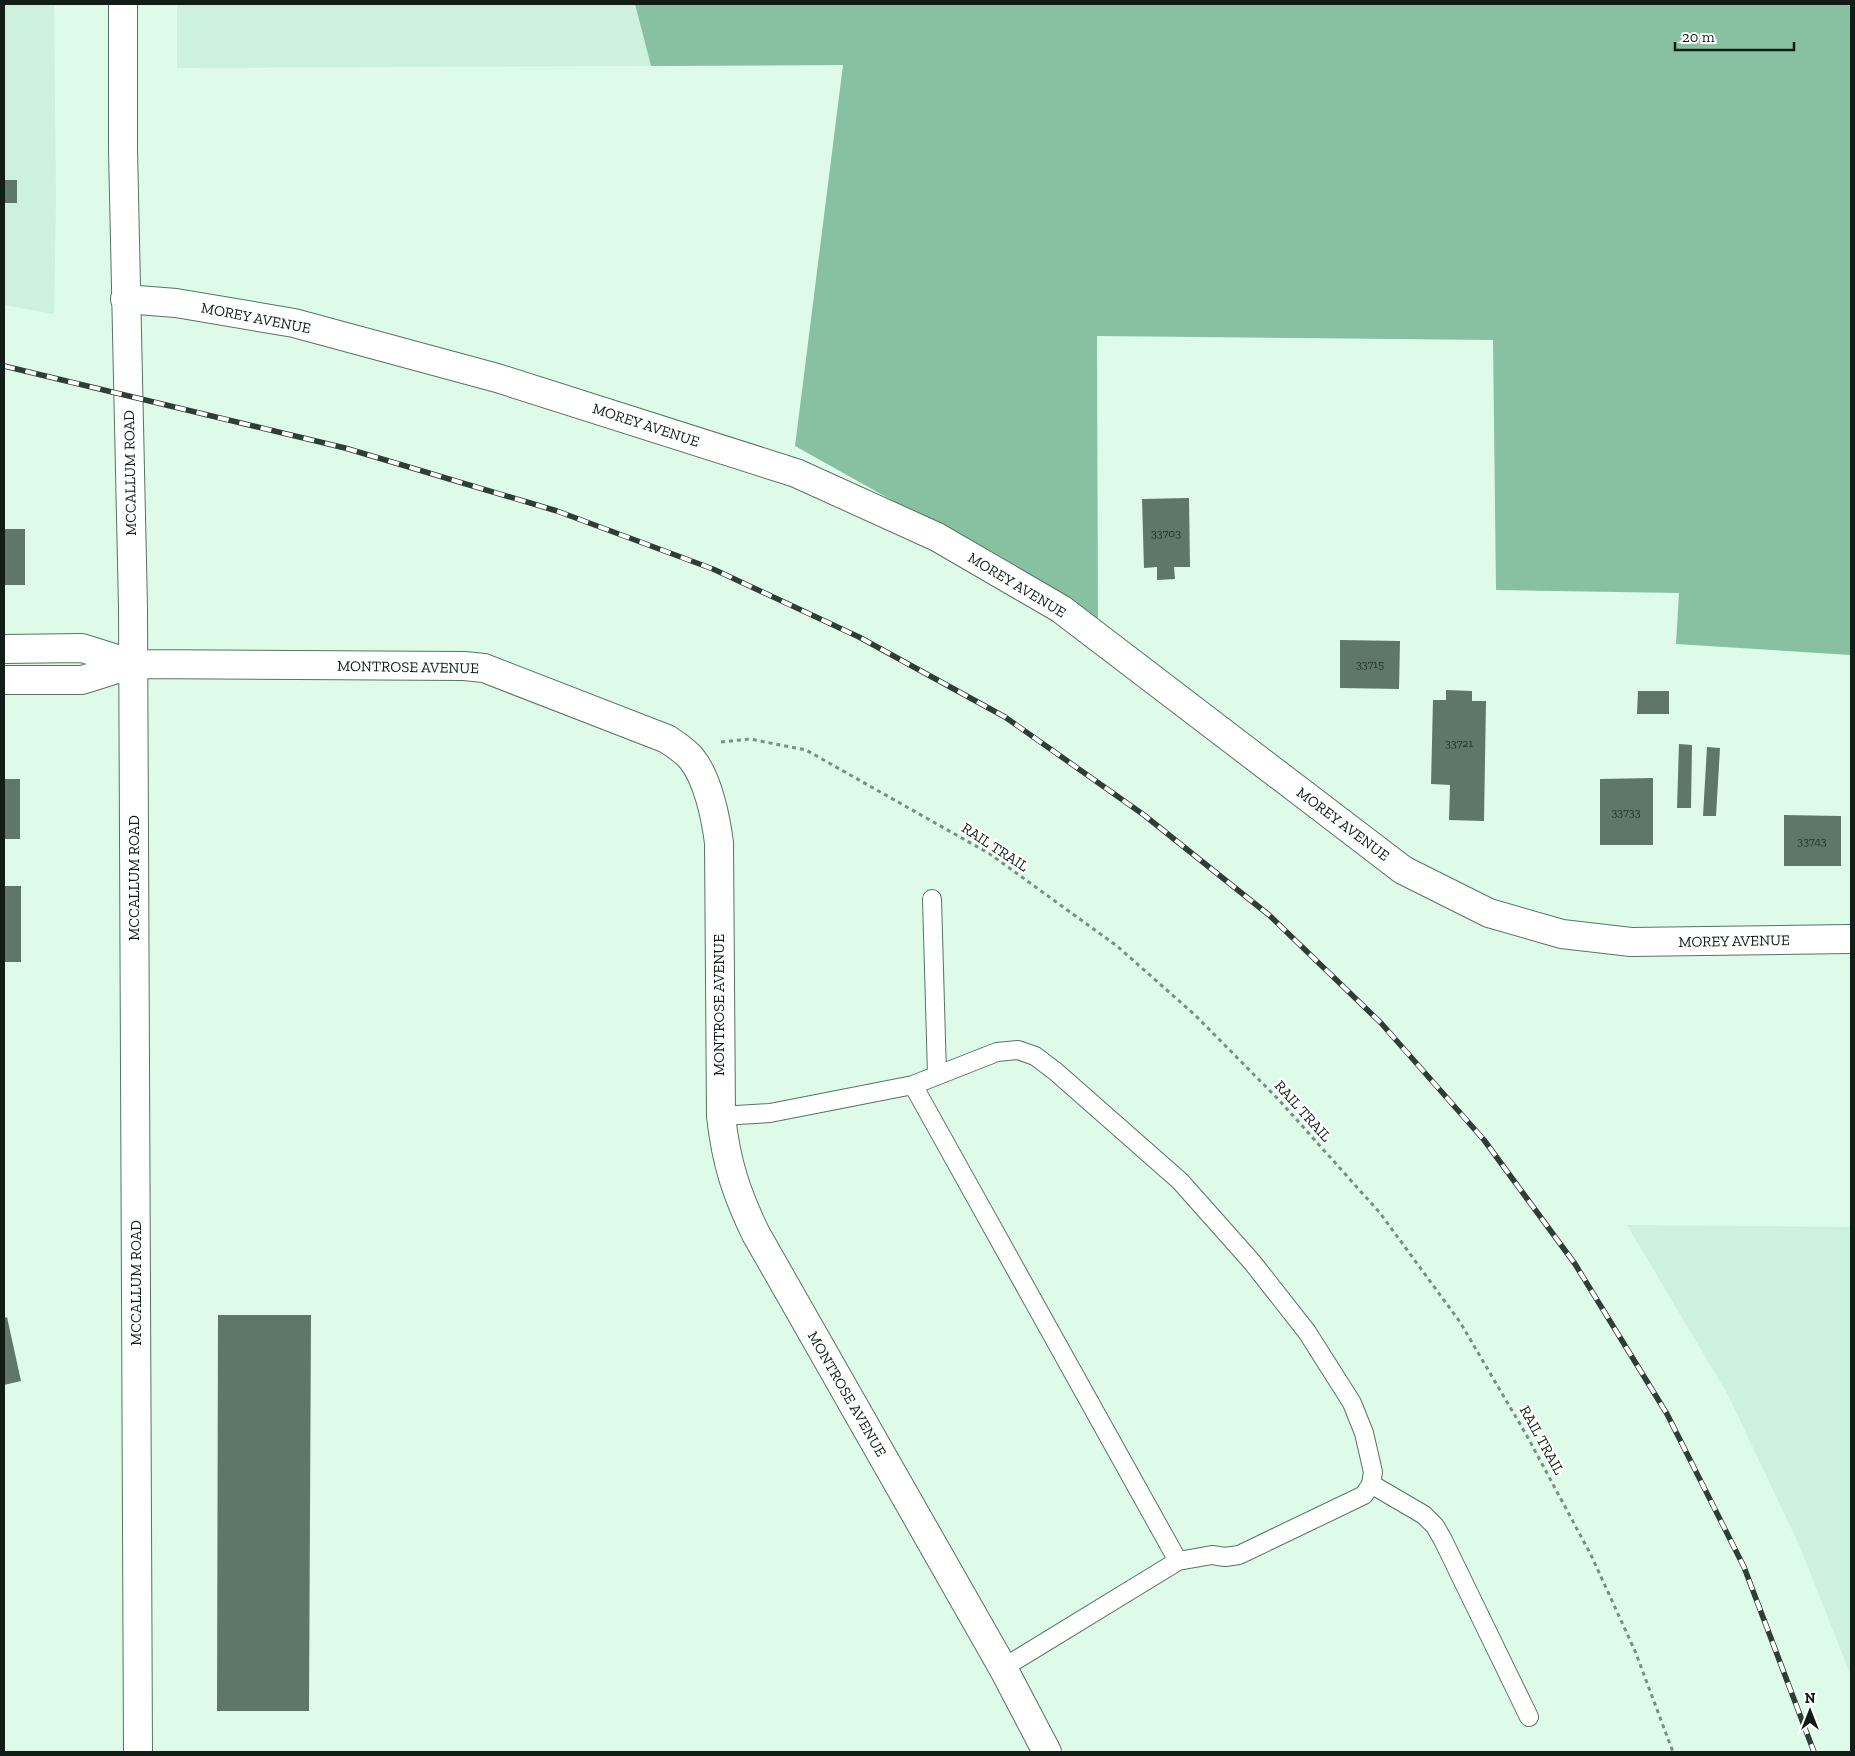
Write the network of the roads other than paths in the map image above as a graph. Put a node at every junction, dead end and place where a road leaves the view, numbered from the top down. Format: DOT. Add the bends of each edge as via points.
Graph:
graph roads {
  1 [pos="123,4"];
  2 [pos="126,299"];
  3 [pos="4,649"];
  4 [pos="133,664"];
  5 [pos="4,680"];
  6 [pos="932,899"];
  7 [pos="1851,939"];
  8 [pos="937,1075"];
  9 [pos="913,1085"];
  10 [pos="721,1116"];
  11 [pos="1371,1484"];
  12 [pos="1178,1561"];
  13 [pos="1003,1668"];
  14 [pos="1529,1717"];
  15 [pos="138,1752"];
  16 [pos="1047,1752"];
  1 -- 2 [label="street, MCCALLUM ROAD"];
  2 -- 4 [label="street, MCCALLUM ROAD"];
  2 -- 7 [label="street, MOREY AVENUE" via="176,303 294,323 497,378 796,473 937,537 1061,609 1403,870 1489,912 1562,934 1631,942"];
  3 -- 4 [label="street" via="82,648"];
  4 -- 5 [label="street" via="82,680"];
  4 -- 10 [label="street, MONTROSE AVENUE" via="484,668 667,739 681,748 700,774 715,816 719,843"];
  4 -- 15 [label="street, MCCALLUM ROAD"];
  6 -- 8 [label="lane"];
  8 -- 9 [label="lane"];
  8 -- 11 [label="lane" via="997,1052 1018,1050 1035,1056 1180,1181 1258,1269 1307,1332 1352,1402 1373,1472"];
  9 -- 10 [label="lane" via="770,1113"];
  9 -- 12 [label="lane"];
  10 -- 13 [label="street, MONTROSE AVENUE" via="730,1172 756,1234"];
  11 -- 12 [label="lane" via="1364,1495 1239,1555 1212,1555"];
  11 -- 14 [label="lane" via="1424,1515 1435,1526"];
  12 -- 13 [label="lane"];
  13 -- 16 [label="street, MONTROSE AVENUE"];
}
